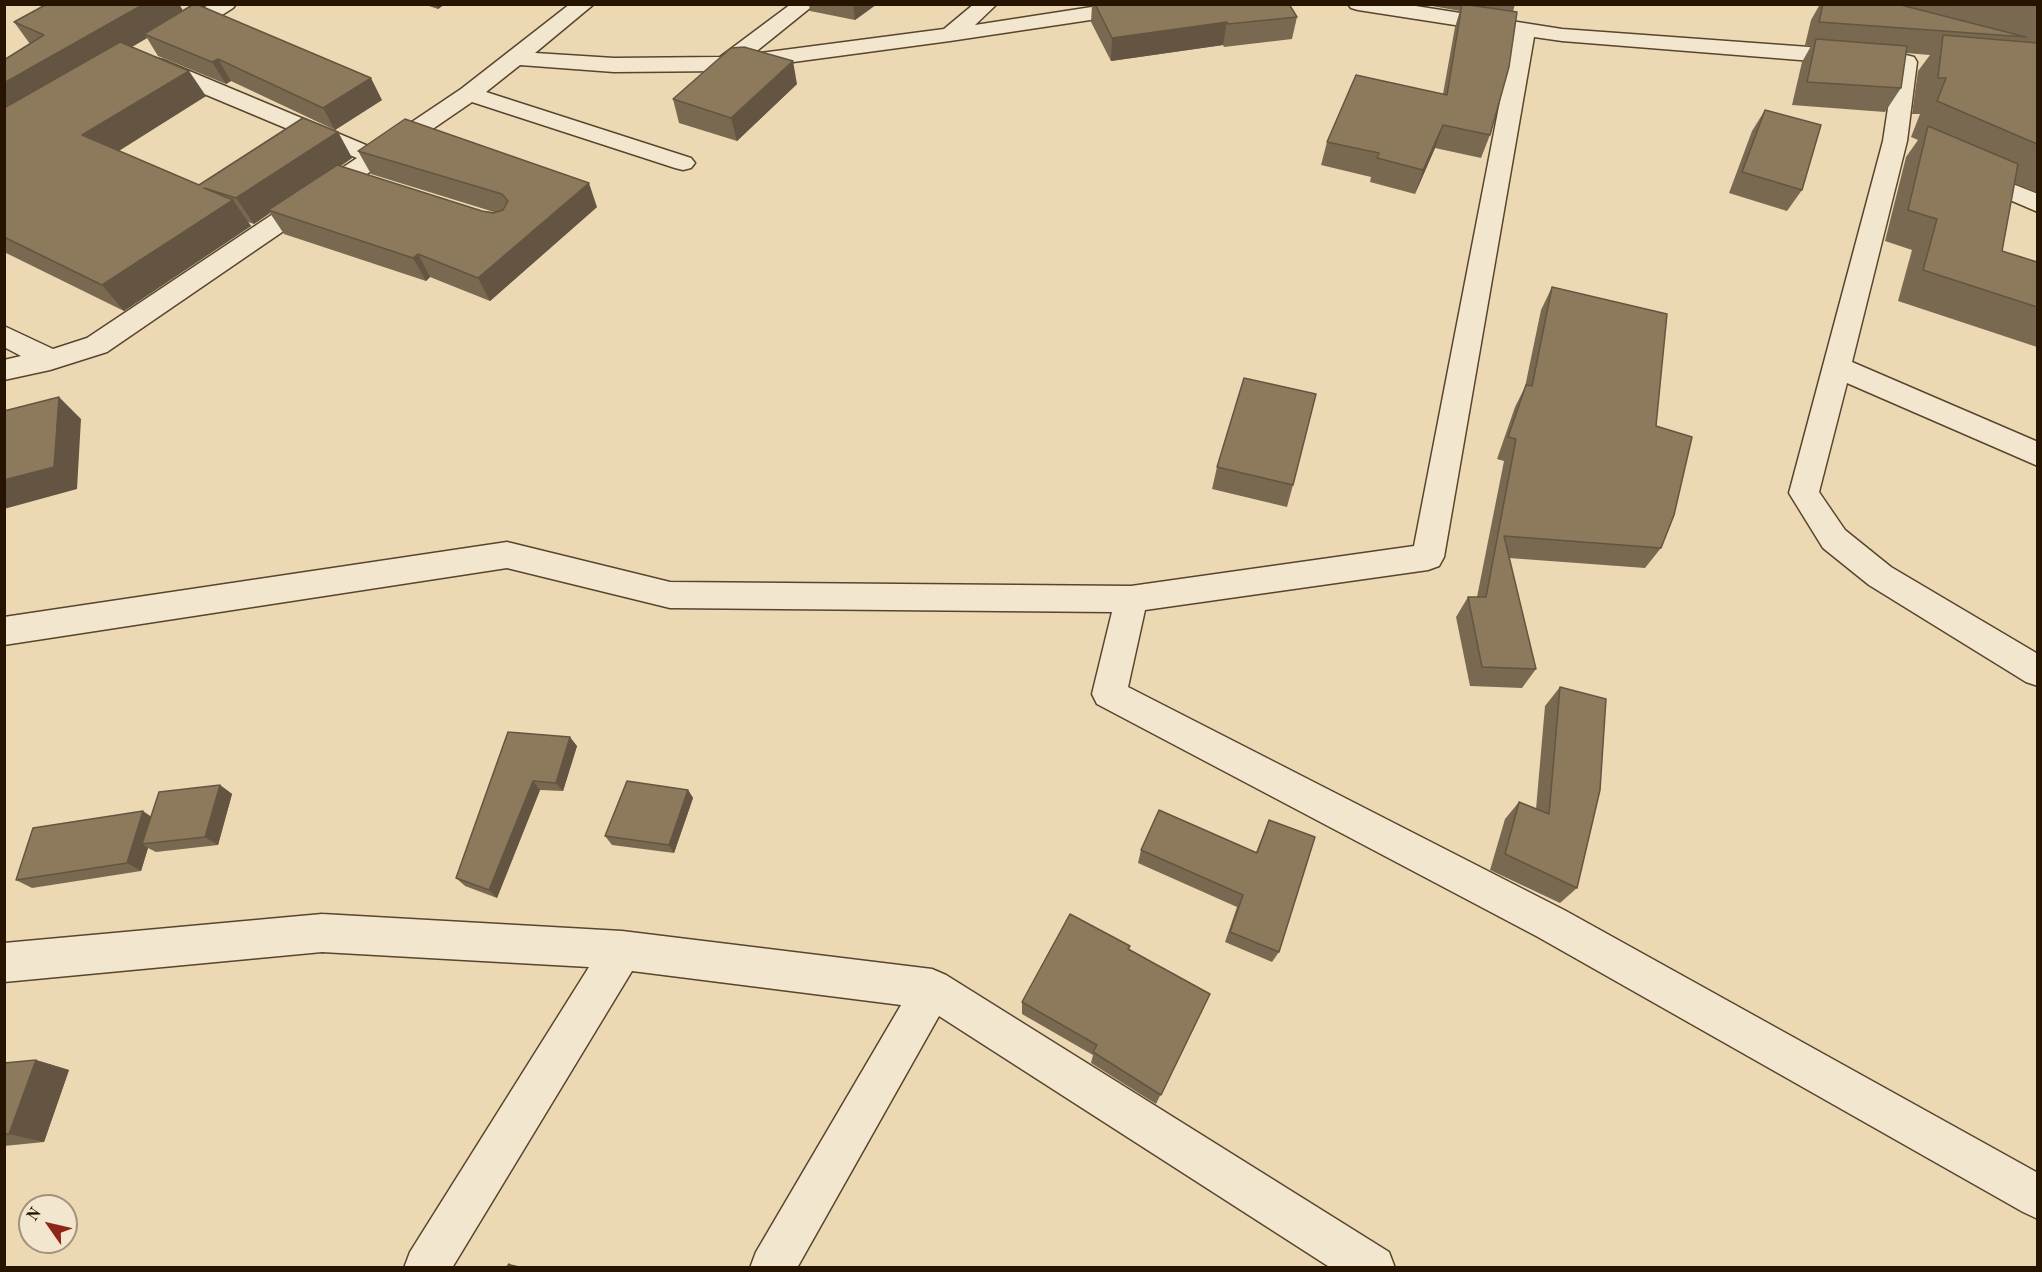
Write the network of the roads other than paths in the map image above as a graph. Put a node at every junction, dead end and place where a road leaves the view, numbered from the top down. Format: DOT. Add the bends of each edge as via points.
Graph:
graph roads {
  1 [pos="226,4"];
  2 [pos="584,4"];
  3 [pos="805,4"];
  4 [pos="987,4"];
  5 [pos="1157,4"];
  6 [pos="1358,4"];
  7 [pos="1525,30"];
  8 [pos="950,35"];
  9 [pos="514,58"];
  10 [pos="726,64"];
  11 [pos="469,94"];
  12 [pos="375,158"];
  13 [pos="683,163"];
  14 [pos="1950,165"];
  15 [pos="347,177"];
  16 [pos="377,187"];
  17 [pos="2037,204"];
  18 [pos="4,335"];
  19 [pos="50,360"];
  20 [pos="1838,367"];
  21 [pos="4,370"];
  22 [pos="2037,455"];
  23 [pos="1131,599"];
  24 [pos="4,631"];
  25 [pos="2037,672"];
  26 [pos="622,950"];
  27 [pos="4,963"];
  28 [pos="932,989"];
  29 [pos="2037,1197"];
  30 [pos="426,1268"];
  31 [pos="772,1268"];
  32 [pos="1373,1268"];
  1 -- 12 [label="street" via="136,57"];
  2 -- 9 [label="street"];
  3 -- 10 [label="street"];
  4 -- 8 [label="street"];
  5 -- 8 [label="street"];
  6 -- 7 [label="street"];
  7 -- 20 [label="street" via="1897,61 1906,146"];
  7 -- 23 [label="street" via="1428,557"];
  8 -- 10 [label="street"];
  9 -- 10 [label="street" via="614,65"];
  9 -- 11 [label="street"];
  11 -- 12 [label="street"];
  11 -- 13 [label="street"];
  12 -- 15 [label="street"];
  14 -- 17 [label="street"];
  15 -- 16 [label="street"];
  15 -- 19 [label="street" via="97,345"];
  18 -- 19 [label="street"];
  19 -- 21 [label="street"];
  20 -- 22 [label="street"];
  20 -- 25 [label="street" via="1804,493 1834,539 1880,576"];
  23 -- 24 [label="street" via="670,595 507,555"];
  23 -- 29 [label="street" via="1109,694 1552,924"];
  26 -- 27 [label="street" via="322,933"];
  26 -- 28 [label="street"];
  26 -- 30 [label="street"];
  28 -- 31 [label="street"];
  28 -- 32 [label="street"];
}
